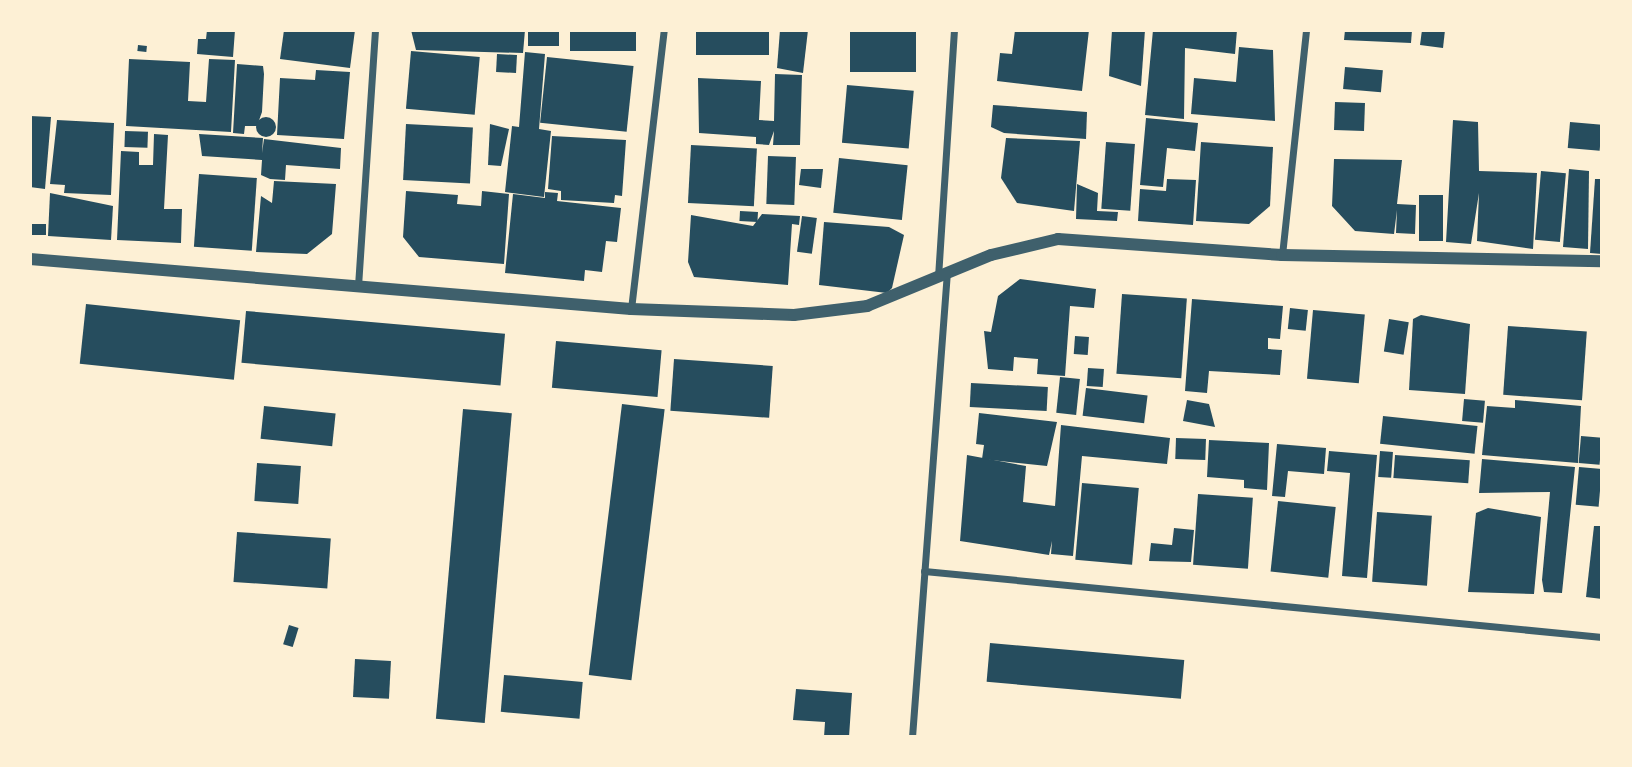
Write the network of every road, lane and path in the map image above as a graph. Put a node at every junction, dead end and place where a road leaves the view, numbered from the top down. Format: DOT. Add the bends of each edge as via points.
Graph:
graph roads {
  1 [pos="375,30"];
  2 [pos="664,30"];
  3 [pos="954,30"];
  4 [pos="1306,30"];
  5 [pos="1282,255"];
  6 [pos="30,259"];
  7 [pos="1602,261"];
  8 [pos="943,276"];
  9 [pos="358,286"];
  10 [pos="631,309"];
  11 [pos="924,571"];
  12 [pos="1602,637"];
  13 [pos="912,737"];
  1 -- 9 [label="street"];
  2 -- 10 [label="street"];
  3 -- 8 [label="street"];
  4 -- 5 [label="street"];
  5 -- 7 [label="street"];
  5 -- 8 [label="street" via="1058,239 1029,242"];
  6 -- 9 [label="street"];
  8 -- 10 [label="street" via="867,306 794,315"];
  8 -- 11 [label="street"];
  9 -- 10 [label="street"];
  11 -- 12 [label="street"];
  11 -- 13 [label="street"];
}
